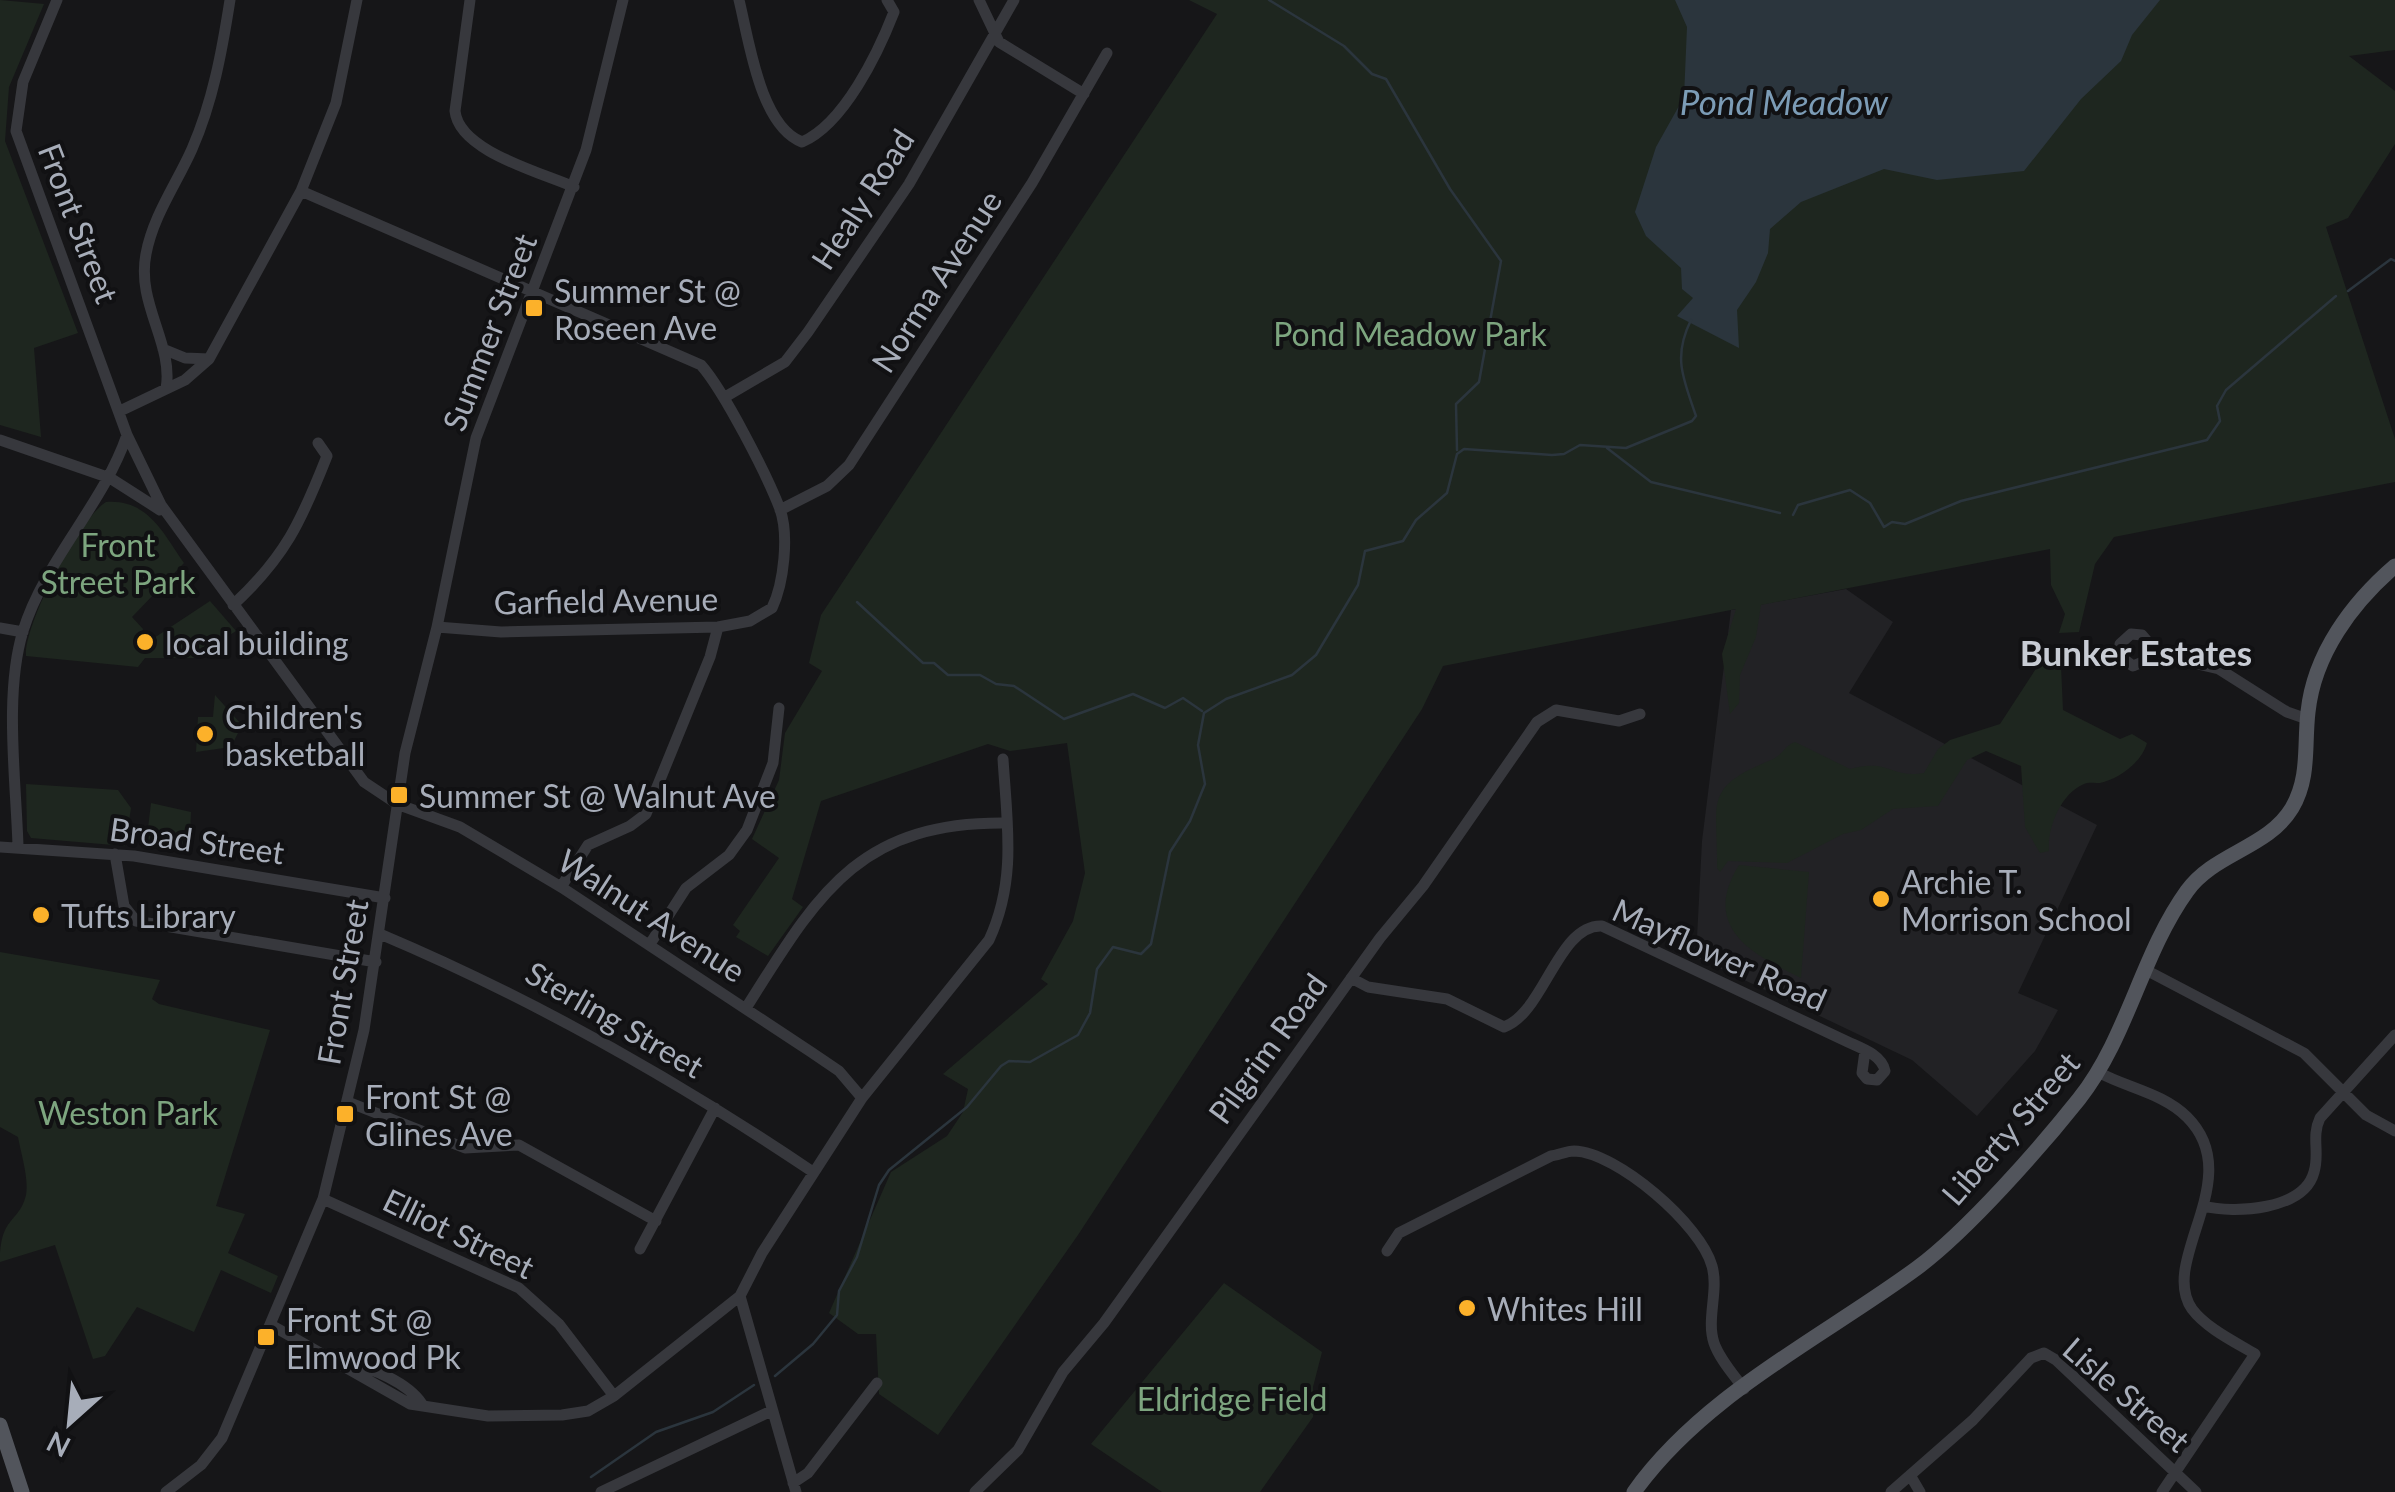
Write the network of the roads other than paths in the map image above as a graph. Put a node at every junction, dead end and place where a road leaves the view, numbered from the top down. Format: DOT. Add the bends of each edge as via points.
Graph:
graph roads {
  1 [pos="57,0"];
  2 [pos="230,0"];
  3 [pos="356,0"];
  4 [pos="470,0"];
  5 [pos="623,0"];
  6 [pos="739,0"];
  7 [pos="979,0"];
  8 [pos="1014,0"];
  9 [pos="888,2"];
  10 [pos="995,32"];
  11 [pos="1108,53"];
  12 [pos="1084,94"];
  13 [pos="574,187"];
  14 [pos="301,191"];
  15 [pos="531,294"];
  16 [pos="163,349"];
  17 [pos="209,359"];
  18 [pos="166,389"];
  19 [pos="724,397"];
  20 [pos="120,412"];
  21 [pos="127,435"];
  22 [pos="0,440"];
  23 [pos="318,443"];
  24 [pos="110,478"];
  25 [pos="780,510"];
  26 [pos="168,517"];
  27 [pos="2395,566"];
  28 [pos="233,604"];
  29 [pos="437,627"];
  30 [pos="718,627"];
  31 [pos="0,628"];
  32 [pos="23,632"];
  33 [pos="2159,655"];
  34 [pos="779,708"];
  35 [pos="1640,714"];
  36 [pos="2307,718"];
  37 [pos="1002,759"];
  38 [pos="398,804"];
  39 [pos="1007,823"];
  40 [pos="18,846"];
  41 [pos="0,847"];
  42 [pos="115,854"];
  43 [pos="561,888"];
  44 [pos="385,898"];
  45 [pos="380,934"];
  46 [pos="650,944"];
  47 [pos="376,962"];
  48 [pos="2144,969"];
  49 [pos="1351,978"];
  50 [pos="746,1008"];
  51 [pos="2395,1035"];
  52 [pos="1866,1051"];
  53 [pos="2098,1072"];
  54 [pos="2344,1090"];
  55 [pos="862,1098"];
  56 [pos="348,1102"];
  57 [pos="715,1108"];
  58 [pos="2395,1130"];
  59 [pos="812,1172"];
  60 [pos="323,1199"];
  61 [pos="2203,1206"];
  62 [pos="656,1220"];
  63 [pos="640,1249"];
  64 [pos="1388,1251"];
  65 [pos="740,1296"];
  66 [pos="271,1325"];
  67 [pos="877,1382"];
  68 [pos="1744,1388"];
  69 [pos="614,1396"];
  70 [pos="772,1411"];
  71 [pos="0,1425"];
  72 [pos="6,1461"];
  73 [pos="2175,1472"];
  74 [pos="1910,1475"];
  75 [pos="794,1487"];
  76 [pos="22,1492"];
  77 [pos="166,1492"];
  78 [pos="601,1492"];
  79 [pos="976,1492"];
  80 [pos="1634,1492"];
  81 [pos="1892,1492"];
  82 [pos="1920,1492"];
  83 [pos="2162,1492"];
  84 [pos="2196,1492"];
  1 -- 20 [label="street, Front Street" via="24,82 16,131"];
  2 -- 16 [label="street" via="202,127 146,252 145,296"];
  3 -- 14 [label="street" via="336,103"];
  4 -- 13 [label="street" via="455,110 459,128 481,147"];
  5 -- 13 [label="street, Summer Street"];
  6 -- 9 [label="street" via="777,126 802,142 816,136 855,85 894,12"];
  7 -- 10 [label="street"];
  8 -- 10 [label="street, Healy Road"];
  10 -- 12 [label="street" via="1009,50"];
  10 -- 19 [label="street, Healy Road" via="909,184 808,332 785,362"];
  11 -- 12 [label="street, Norma Avenue"];
  12 -- 25 [label="street, Norma Avenue" via="850,465 828,486"];
  13 -- 15 [label="street, Summer Street"];
  14 -- 15 [label="street"];
  14 -- 17 [label="street"];
  15 -- 19 [label="street" via="685,355"];
  15 -- 29 [label="street, Summer Street" via="476,438"];
  16 -- 17 [label="street"];
  16 -- 18 [label="street"];
  17 -- 18 [label="street"];
  18 -- 20 [label="street"];
  19 -- 25 [label="street"];
  20 -- 21 [label="street, Front Street"];
  21 -- 24 [label="street"];
  21 -- 26 [label="street, Front Street"];
  22 -- 24 [label="street, Front Street"];
  23 -- 28 [label="street" via="326,456 284,551"];
  24 -- 26 [label="street, Front Street"];
  24 -- 32 [label="street"];
  25 -- 30 [label="street, Garfield Avenue" via="780,586 772,608"];
  26 -- 28 [label="street, Front Street"];
  27 -- 36 [label="main road, Liberty Street" via="2358,601 2328,650"];
  28 -- 38 [label="street, Front Street" via="364,782"];
  29 -- 30 [label="street, Garfield Avenue" via="501,632"];
  29 -- 38 [label="street, Summer Street"];
  30 -- 43 [label="street" via="650,806 639,821 588,844"];
  31 -- 32 [label="street"];
  32 -- 40 [label="street" via="15,731"];
  33 -- 36 [label="street" via="2214,667"];
  34 -- 46 [label="street" via="773,763 747,830 729,855 686,888"];
  35 -- 49 [label="street, Pilgrim Road" via="1619,721 1562,710 1540,718"];
  36 -- 48 [label="main road, Liberty Street" via="2304,778 2291,809 2272,830 2202,873"];
  37 -- 39 [label="street"];
  38 -- 43 [label="street, Walnut Avenue" via="460,827"];
  38 -- 44 [label="street, Front Street"];
  39 -- 50 [label="street" via="907,838 849,869 814,904"];
  39 -- 55 [label="street" via="1008,891 989,940"];
  40 -- 41 [label="street, Broad Street"];
  40 -- 42 [label="street, Broad Street"];
  42 -- 44 [label="street, Broad Street"];
  42 -- 47 [label="street" via="124,906 136,920"];
  43 -- 46 [label="street, Walnut Avenue"];
  44 -- 45 [label="street, Front Street"];
  45 -- 47 [label="street, Front Street"];
  45 -- 57 [label="street, Sterling Street" via="528,1000"];
  46 -- 50 [label="street, Walnut Avenue"];
  47 -- 56 [label="street, Front Street"];
  48 -- 53 [label="main road, Liberty Street"];
  48 -- 54 [label="street" via="2297,1048"];
  49 -- 52 [label="street, Mayflower Road" via="1447,999 1504,1026 1521,1016 1578,933 1602,926"];
  49 -- 79 [label="street, Pilgrim Road" via="1063,1372 1018,1450"];
  50 -- 55 [label="street, Walnut Avenue" via="839,1071"];
  51 -- 54 [label="street"];
  52 -- 52 [label="street, Mayflower Road" via="1879,1058 1883,1074 1868,1080 1861,1070"];
  53 -- 61 [label="street" via="2167,1102 2195,1126 2209,1166"];
  53 -- 68 [label="main road, Liberty Street" via="1932,1256"];
  54 -- 58 [label="street" via="2366,1115"];
  54 -- 61 [label="street" via="2316,1127 2315,1170 2302,1192 2283,1201"];
  55 -- 59 [label="street"];
  56 -- 60 [label="street, Front Street"];
  56 -- 62 [label="street" via="474,1149 519,1146"];
  57 -- 59 [label="street, Sterling Street"];
  57 -- 62 [label="street"];
  59 -- 65 [label="street"];
  60 -- 66 [label="street, Front Street"];
  60 -- 69 [label="street, Elliot Street" via="519,1288 559,1324"];
  61 -- 73 [label="street" via="2185,1294 2200,1318 2254,1354"];
  62 -- 63 [label="street"];
  64 -- 68 [label="street" via="1398,1233 1552,1156 1596,1156 1657,1197 1699,1240 1714,1278 1714,1342"];
  65 -- 69 [label="street"];
  65 -- 70 [label="street"];
  66 -- 69 [label="street" via="410,1404 488,1416 562,1415 588,1411"];
  66 -- 77 [label="street, Front Street" via="222,1438"];
  67 -- 75 [label="street"];
  68 -- 80 [label="main road, Liberty Street" via="1671,1446"];
  70 -- 75 [label="street"];
  70 -- 78 [label="street"];
  71 -- 72 [label="main road"];
  72 -- 76 [label="main road"];
  73 -- 74 [label="street, Lisle Street" via="2056,1360 2040,1354"];
  73 -- 83 [label="street"];
  73 -- 84 [label="street, Lisle Street"];
  74 -- 81 [label="street, Lisle Street"];
  74 -- 82 [label="street"];
}
